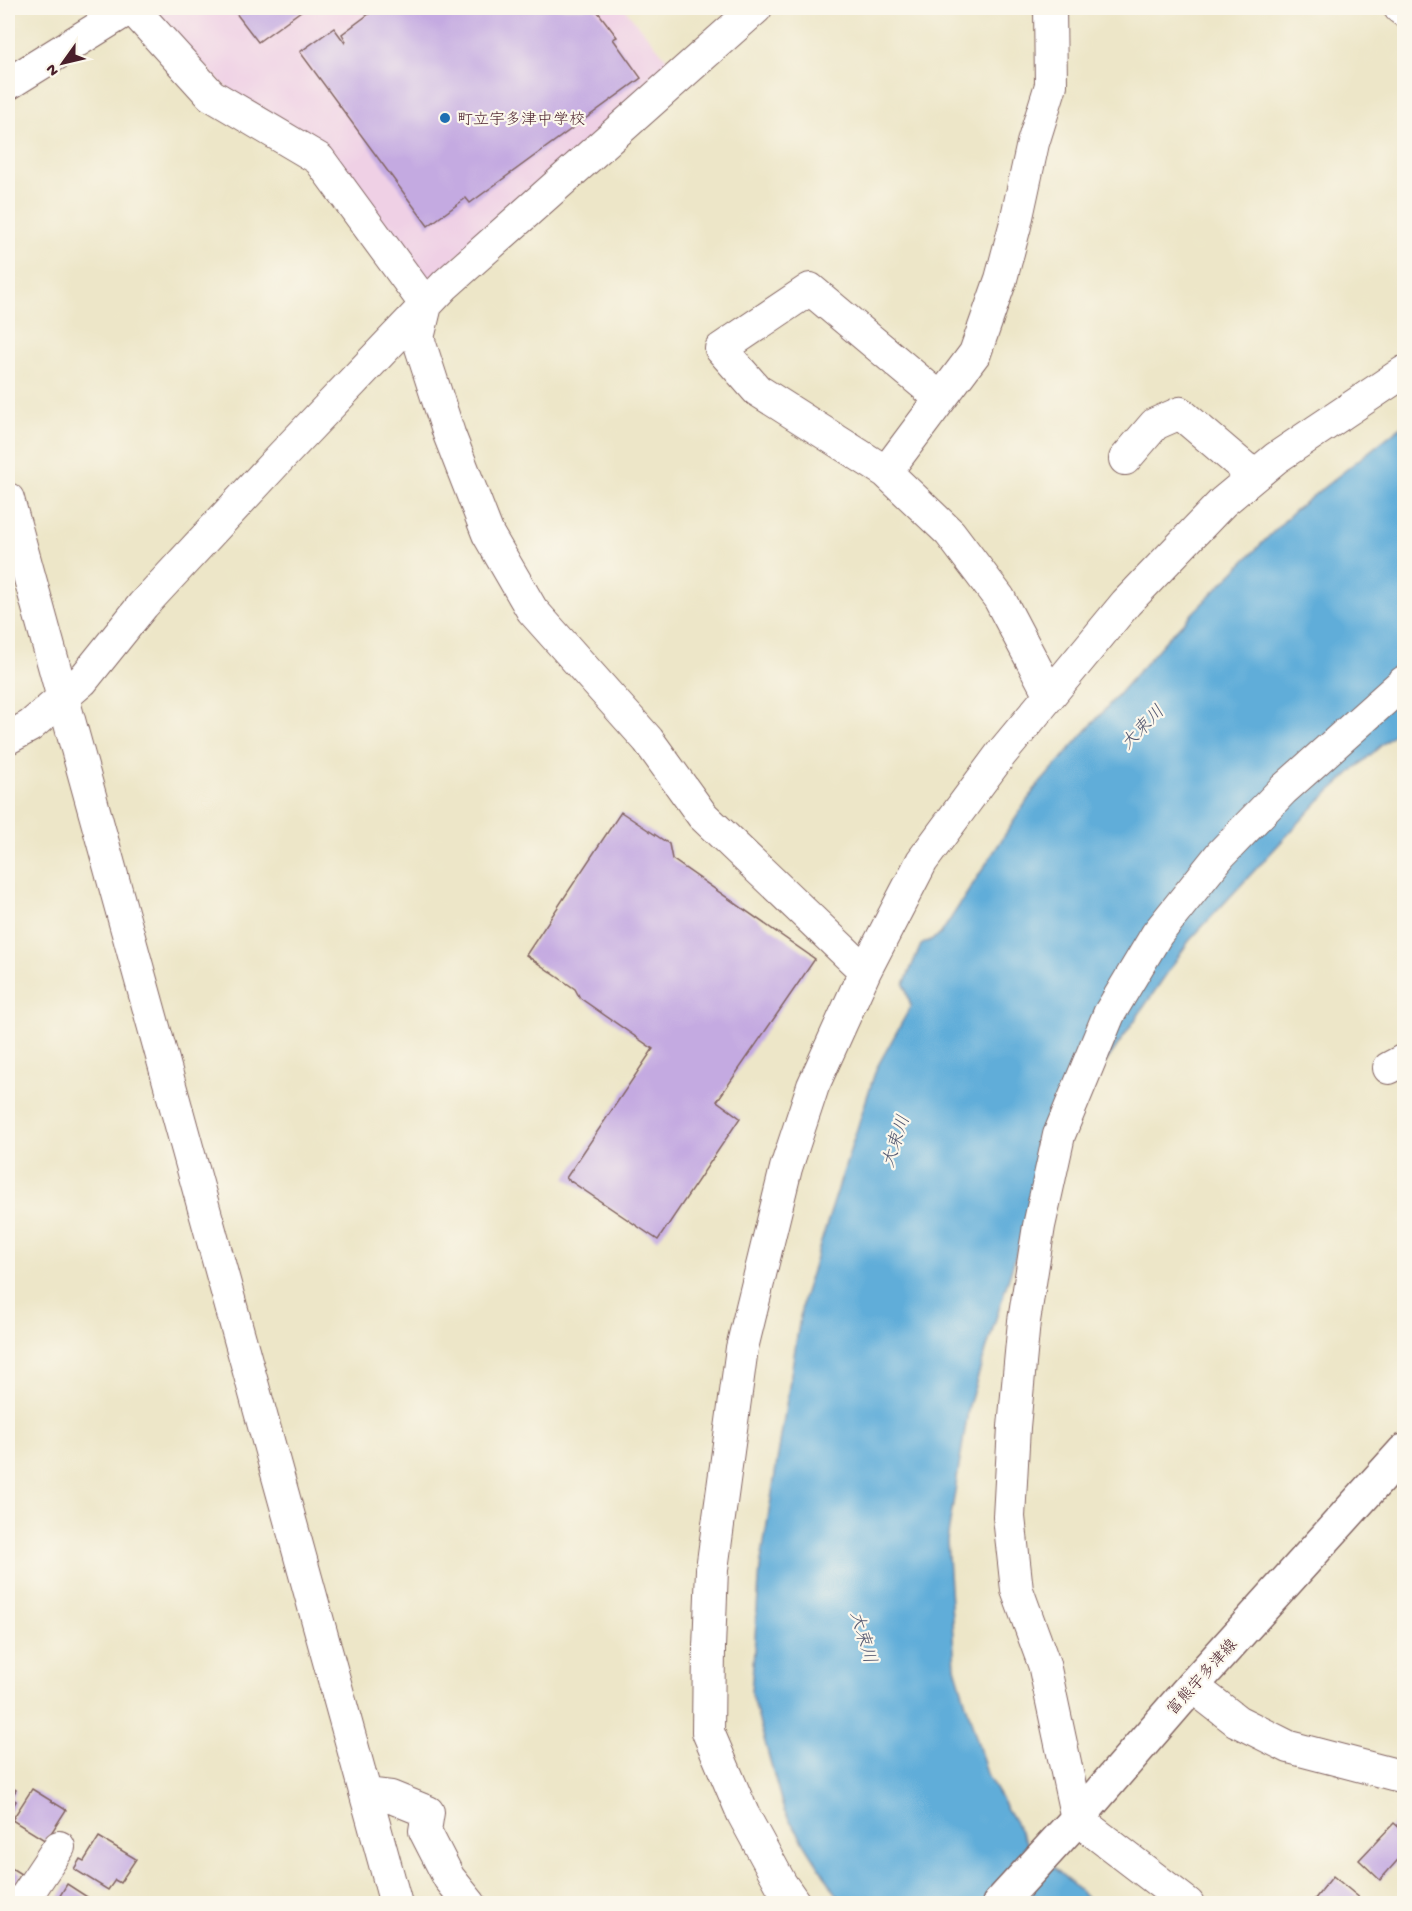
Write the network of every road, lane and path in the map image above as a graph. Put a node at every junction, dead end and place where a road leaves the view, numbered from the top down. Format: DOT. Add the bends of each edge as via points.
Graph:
graph roads {
  1 [pos="131,8"];
  2 [pos="756,8"];
  3 [pos="1050,8"];
  4 [pos="1400,8"];
  5 [pos="1404,10"];
  6 [pos="8,84"];
  7 [pos="426,305"];
  8 [pos="1404,372"];
  9 [pos="940,398"];
  10 [pos="1125,459"];
  11 [pos="886,472"];
  12 [pos="1254,476"];
  13 [pos="8,499"];
  14 [pos="1404,682"];
  15 [pos="1050,695"];
  16 [pos="62,699"];
  17 [pos="8,738"];
  18 [pos="865,970"];
  19 [pos="1404,1451"];
  20 [pos="1192,1686"];
  21 [pos="1404,1777"];
  22 [pos="366,1794"];
  23 [pos="1074,1823"];
  24 [pos="60,1847"];
  25 [pos="21,1904"];
  26 [pos="396,1904"];
  27 [pos="470,1904"];
  28 [pos="795,1904"];
  29 [pos="999,1904"];
  30 [pos="1188,1904"];
  1 -- 6 [label="street"];
  1 -- 7 [label="street" via="211,94 319,159"];
  2 -- 7 [label="street"];
  3 -- 9 [label="street" via="1051,85 1033,143 1016,226 975,353"];
  4 -- 5 [label="street"];
  7 -- 16 [label="street" via="143,604 82,681"];
  7 -- 18 [label="street" via="417,338 449,434 488,534 532,610 648,740 702,815"];
  8 -- 12 [label="street"];
  9 -- 11 [label="street"];
  9 -- 11 [label="street" via="810,289 720,349 757,390"];
  10 -- 12 [label="street" via="1155,424 1180,413"];
  11 -- 15 [label="street" via="950,533 999,598"];
  12 -- 15 [label="street" via="1223,502 1126,603"];
  13 -- 16 [label="street"];
  14 -- 23 [label="street" via="1283,790 1221,854 1157,934 1109,1014 1059,1136 1024,1321 1009,1517 1017,1590 1044,1664"];
  15 -- 18 [label="street" via="922,861"];
  16 -- 17 [label="street" via="30,726"];
  16 -- 22 [label="street"];
  18 -- 28 [label="street" via="813,1086 786,1168 742,1348 712,1569 708,1732 743,1814"];
  19 -- 20 [label="main road, 富熊宇多津線"];
  20 -- 21 [label="street" via="1237,1721 1289,1747"];
  20 -- 23 [label="main road, 富熊宇多津線"];
  22 -- 26 [label="street"];
  22 -- 27 [label="street" via="391,1797 428,1812 424,1831 448,1878"];
  23 -- 29 [label="main road, 富熊宇多津線"];
  23 -- 30 [label="street"];
  24 -- 25 [label="street"];
}
